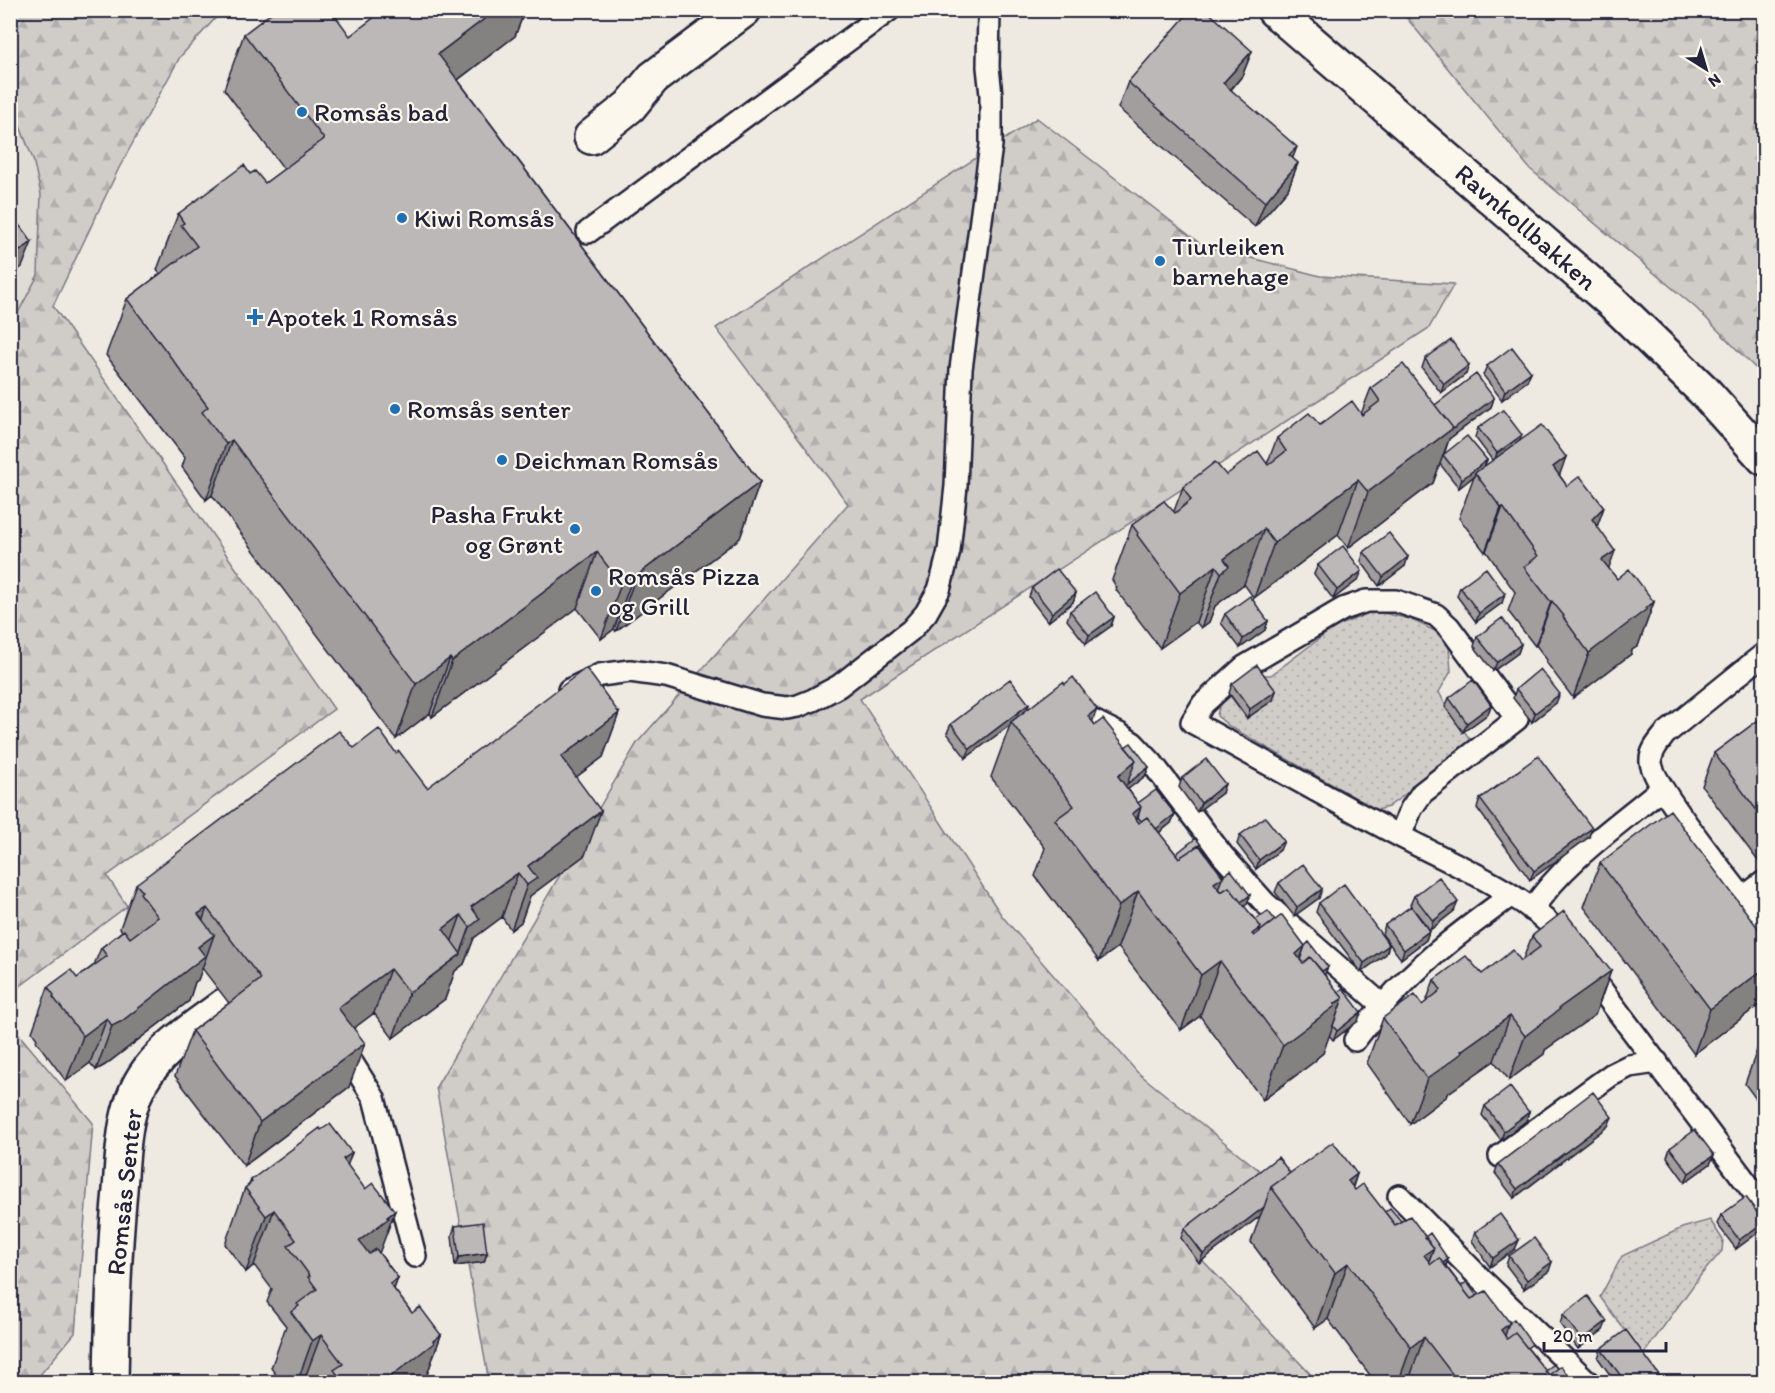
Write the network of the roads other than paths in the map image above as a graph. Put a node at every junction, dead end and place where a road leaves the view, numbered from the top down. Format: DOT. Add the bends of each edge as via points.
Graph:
graph roads {
  1 [pos="744,10"];
  2 [pos="889,10"];
  3 [pos="990,10"];
  4 [pos="1274,10"];
  5 [pos="591,137"];
  6 [pos="588,232"];
  7 [pos="1764,458"];
  8 [pos="1764,654"];
  9 [pos="554,701"];
  10 [pos="1077,713"];
  11 [pos="1662,788"];
  12 [pos="1400,836"];
  13 [pos="1764,882"];
  14 [pos="1510,896"];
  15 [pos="1744,897"];
  16 [pos="1532,910"];
  17 [pos="1764,925"];
  18 [pos="225,1005"];
  19 [pos="1382,1005"];
  20 [pos="329,1026"];
  21 [pos="1355,1040"];
  22 [pos="1657,1062"];
  23 [pos="1500,1156"];
  24 [pos="1399,1196"];
  25 [pos="1764,1206"];
  26 [pos="415,1256"];
  27 [pos="111,1383"];
  28 [pos="1588,1383"];
  1 -- 5 [label="street" via="653,78 630,106"];
  2 -- 6 [label="lane"];
  3 -- 9 [label="lane" via="990,159 961,369 956,486 949,551 939,590 926,613 911,630 839,686 798,706 762,705 666,676 630,671 600,675"];
  4 -- 7 [label="street, Ravnkollbakken" via="1611,302 1704,391"];
  8 -- 11 [label="lane" via="1674,725 1657,745 1651,762"];
  10 -- 19 [label="lane" via="1133,743 1265,903"];
  11 -- 15 [label="lane"];
  11 -- 16 [label="lane" via="1547,888"];
  12 -- 12 [label="lane" via="1422,793 1517,719 1436,615 1396,601 1366,601 1343,609 1244,667 1203,704 1192,722"];
  12 -- 14 [label="lane"];
  13 -- 15 [label="lane"];
  14 -- 16 [label="lane"];
  14 -- 19 [label="lane" via="1448,943"];
  15 -- 17 [label="lane"];
  16 -- 22 [label="lane" via="1565,940"];
  18 -- 27 [label="street, Romsås Senter" via="162,1055 147,1072 132,1101 127,1118 114,1257"];
  19 -- 21 [label="lane"];
  20 -- 26 [label="lane" via="374,1098"];
  22 -- 23 [label="lane" via="1629,1066 1611,1075"];
  22 -- 25 [label="lane"];
  24 -- 28 [label="lane"];
}
